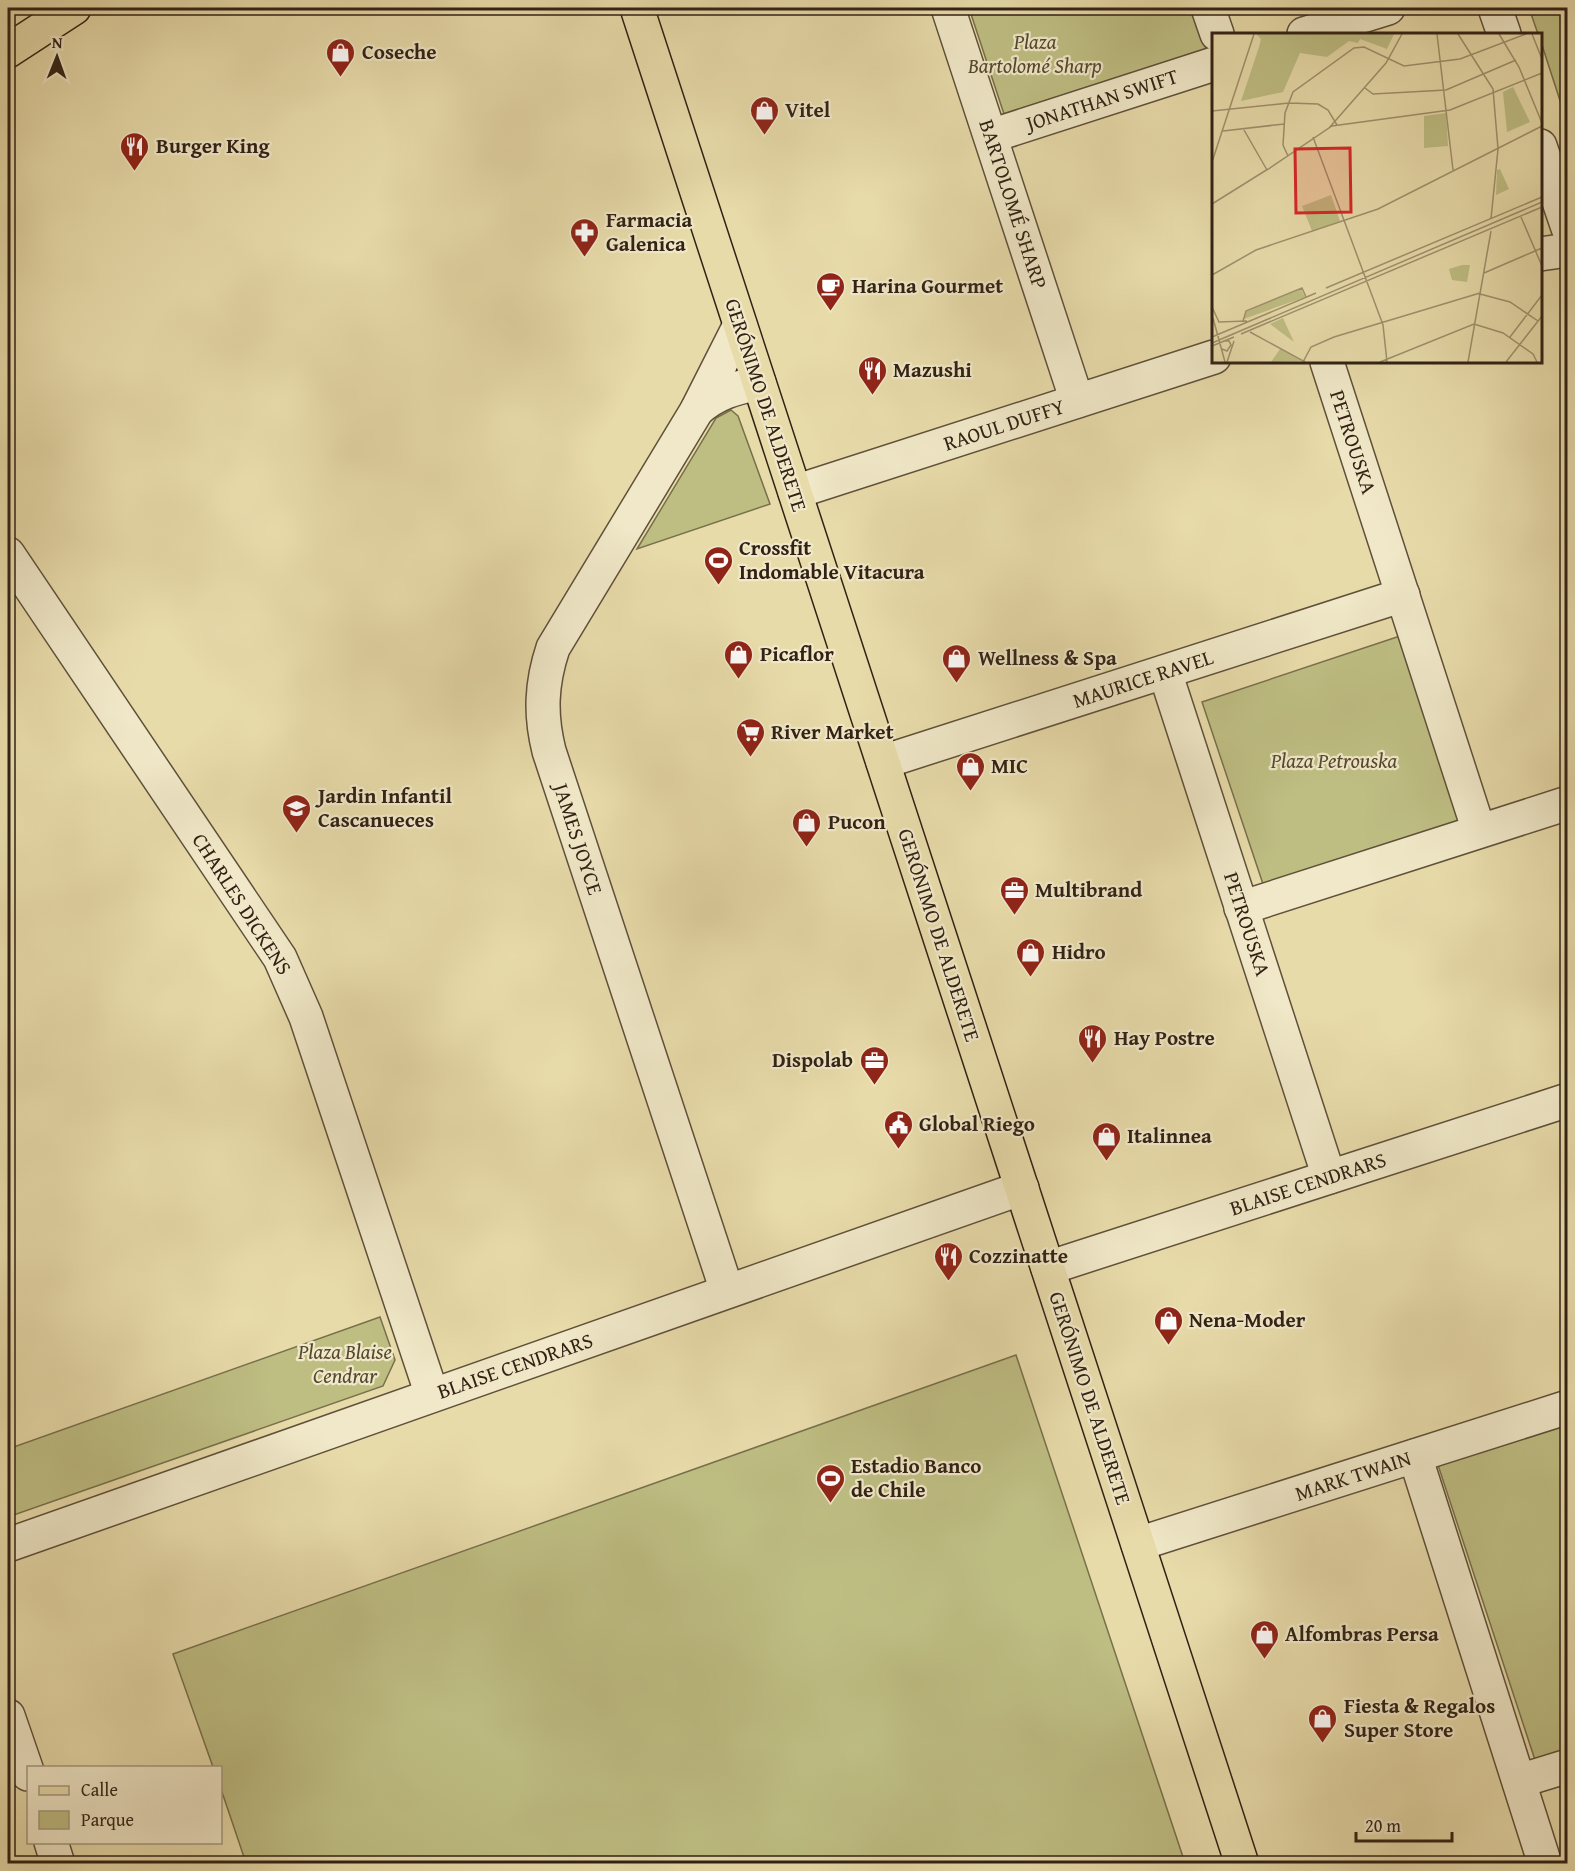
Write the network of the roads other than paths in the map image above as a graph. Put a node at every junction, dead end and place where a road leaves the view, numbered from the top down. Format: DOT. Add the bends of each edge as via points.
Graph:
graph roads {
  1 [pos="74,8"];
  2 [pos="637,8"];
  3 [pos="948,8"];
  4 [pos="1208,8"];
  5 [pos="1388,8"];
  6 [pos="1495,8"];
  7 [pos="1217,33"];
  8 [pos="1307,33"];
  9 [pos="1504,33"];
  10 [pos="8,51"];
  11 [pos="1212,65"];
  12 [pos="991,136"];
  13 [pos="1542,152"];
  14 [pos="1568,228"];
  15 [pos="1568,250"];
  16 [pos="1542,254"];
  17 [pos="740,325"];
  18 [pos="1212,358"];
  19 [pos="1327,363"];
  20 [pos="759,383"];
  21 [pos="1077,401"];
  22 [pos="697,410"];
  23 [pos="795,492"];
  24 [pos="8,554"];
  25 [pos="1402,595"];
  26 [pos="1165,672"];
  27 [pos="883,762"];
  28 [pos="1568,803"];
  29 [pos="1479,831"];
  30 [pos="1241,908"];
  31 [pos="1565,1111"];
  32 [pos="1329,1177"];
  33 [pos="1022,1188"];
  34 [pos="1048,1268"];
  35 [pos="727,1292"];
  36 [pos="432,1395"];
  37 [pos="1568,1407"];
  38 [pos="1414,1456"];
  39 [pos="1138,1544"];
  40 [pos="8,1545"];
  41 [pos="8,1716"];
  42 [pos="1568,1766"];
  43 [pos="27,1771"];
  44 [pos="1519,1781"];
  45 [pos="52,1844"];
  46 [pos="58,1863"];
  47 [pos="1242,1863"];
  48 [pos="1545,1863"];
  1 -- 10 [label="main road"];
  2 -- 17 [label="main road, GERÓNIMO DE ALDERETE"];
  3 -- 12 [label="street, BARTOLOMÉ SHARP"];
  4 -- 7 [label="street"];
  5 -- 8 [label="street"];
  6 -- 9 [label="street"];
  11 -- 12 [label="street, JONATHAN SWIFT"];
  12 -- 21 [label="street, BARTOLOMÉ SHARP"];
  13 -- 14 [label="street"];
  15 -- 16 [label="street"];
  17 -- 20 [label="main road, GERÓNIMO DE ALDERETE"];
  17 -- 22 [label="street, JAMES JOYCE"];
  18 -- 21 [label="street, RAOUL DUFFY"];
  19 -- 25 [label="street, PETROUSKA"];
  20 -- 22 [label="street, JAMES JOYCE" via="728,390"];
  20 -- 23 [label="main road, GERÓNIMO DE ALDERETE"];
  21 -- 23 [label="street, RAOUL DUFFY"];
  22 -- 35 [label="street, JAMES JOYCE" via="553,648 542,690 542,710 549,751"];
  23 -- 27 [label="main road, GERÓNIMO DE ALDERETE"];
  24 -- 36 [label="street, CHARLES DICKENS" via="280,958 306,1017"];
  25 -- 26 [label="street, MAURICE RAVEL"];
  25 -- 29 [label="street, PETROUSKA"];
  26 -- 27 [label="street, MAURICE RAVEL"];
  26 -- 30 [label="street, PETROUSKA"];
  27 -- 33 [label="main road, GERÓNIMO DE ALDERETE"];
  28 -- 29 [label="street"];
  29 -- 30 [label="street"];
  30 -- 32 [label="street, PETROUSKA"];
  31 -- 32 [label="street, BLAISE CENDRARS"];
  32 -- 34 [label="street, BLAISE CENDRARS"];
  33 -- 34 [label="main road, GERÓNIMO DE ALDERETE"];
  33 -- 35 [label="street, BLAISE CENDRARS"];
  34 -- 39 [label="main road, GERÓNIMO DE ALDERETE"];
  35 -- 36 [label="street, BLAISE CENDRARS"];
  36 -- 40 [label="street, BLAISE CENDRARS"];
  37 -- 38 [label="street, MARK TWAIN"];
  38 -- 39 [label="street, MARK TWAIN"];
  38 -- 44 [label="street"];
  39 -- 47 [label="main road, GERÓNIMO DE ALDERETE"];
  41 -- 43 [label="street"];
  42 -- 44 [label="street"];
  44 -- 48 [label="street"];
  45 -- 46 [label="street"];
}
